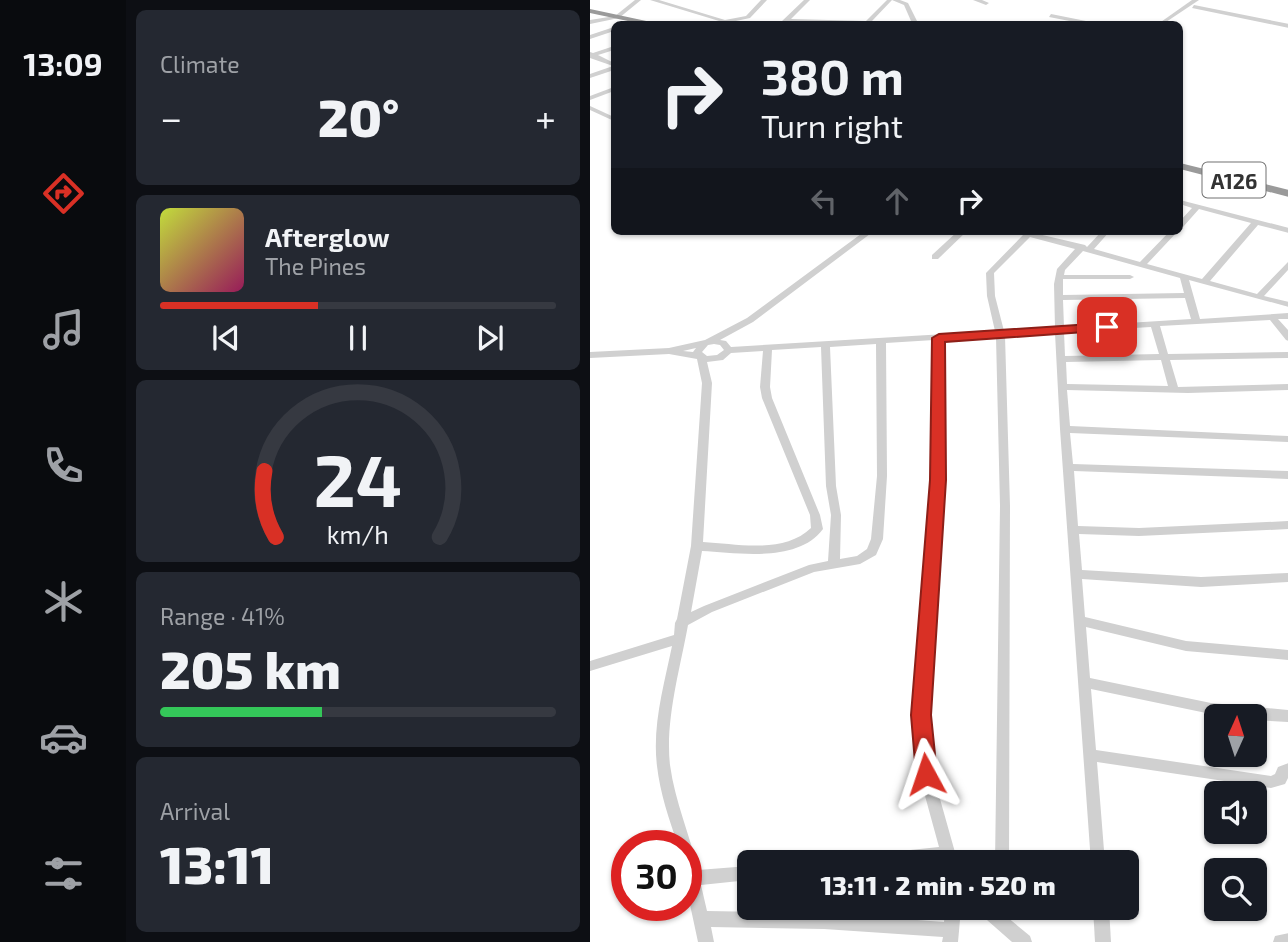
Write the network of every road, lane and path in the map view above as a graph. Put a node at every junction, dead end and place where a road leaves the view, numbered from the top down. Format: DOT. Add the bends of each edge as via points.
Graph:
graph roads {
  1 [pos="638,0"];
  2 [pos="653,0"];
  3 [pos="764,0"];
  4 [pos="806,0"];
  5 [pos="890,0"];
  6 [pos="895,0"];
  7 [pos="976,0"];
  8 [pos="1202,0"];
  9 [pos="986,3"];
  10 [pos="1195,4"];
  11 [pos="590,13"];
  12 [pos="1051,16"];
  13 [pos="748,17"];
  14 [pos="614,18"];
  15 [pos="623,21"];
  16 [pos="632,21"];
  17 [pos="726,21"];
  18 [pos="744,21"];
  19 [pos="784,21"];
  20 [pos="869,21"];
  21 [pos="914,21"];
  22 [pos="1076,21"];
  23 [pos="1165,21"];
  24 [pos="1172,21"];
  25 [pos="590,22"];
  26 [pos="1288,26"];
  27 [pos="611,30"];
  28 [pos="590,37"];
  29 [pos="611,49"];
  30 [pos="591,55"];
  31 [pos="611,65"];
  32 [pos="611,67"];
  33 [pos="590,76"];
  34 [pos="611,90"];
  35 [pos="590,98"];
  36 [pos="590,108"];
  37 [pos="611,118"];
  38 [pos="1183,164"];
  39 [pos="1288,192"];
  40 [pos="1183,203"];
  41 [pos="1197,207"];
  42 [pos="1183,222"];
  43 [pos="1256,222"];
  44 [pos="1288,230"];
  45 [pos="865,235"];
  46 [pos="959,235"];
  47 [pos="1023,235"];
  48 [pos="1037,235"];
  49 [pos="1101,235"];
  50 [pos="1170,235"];
  51 [pos="1086,248"];
  52 [pos="935,257"];
  53 [pos="1128,259"];
  54 [pos="1288,263"];
  55 [pos="1143,264"];
  56 [pos="1183,275"];
  57 [pos="1059,277"];
  58 [pos="1130,277"];
  59 [pos="1205,281"];
  60 [pos="1189,295"];
  61 [pos="1133,296"];
  62 [pos="1259,296"];
  63 [pos="1058,298"];
  64 [pos="1288,305"];
  65 [pos="1288,316"];
  66 [pos="1272,317"];
  67 [pos="750,320"];
  68 [pos="1196,322"];
  69 [pos="1155,325"];
  70 [pos="1060,330"];
  71 [pos="1000,334"];
  72 [pos="939,338"];
  73 [pos="1288,338"];
  74 [pos="881,341"];
  75 [pos="706,343"];
  76 [pos="824,344"];
  77 [pos="768,348"];
  78 [pos="728,349"];
  79 [pos="669,351"];
  80 [pos="590,355"];
  81 [pos="1288,355"];
  82 [pos="700,357"];
  83 [pos="1164,357"];
  84 [pos="720,358"];
  85 [pos="1060,359"];
  86 [pos="707,383"];
  87 [pos="1062,387"];
  88 [pos="1288,387"];
  89 [pos="1174,390"];
  90 [pos="1065,429"];
  91 [pos="1288,439"];
  92 [pos="1068,467"];
  93 [pos="1288,475"];
  94 [pos="1288,525"];
  95 [pos="1073,530"];
  96 [pos="697,546"];
  97 [pos="833,563"];
  98 [pos="1076,574"];
  99 [pos="1288,577"];
  100 [pos="1080,621"];
  101 [pos="681,623"];
  102 [pos="678,639"];
  103 [pos="1288,655"];
  104 [pos="590,666"];
  105 [pos="1084,682"];
  106 [pos="1288,716"];
  107 [pos="1090,755"];
  108 [pos="1288,769"];
  109 [pos="680,830"];
  110 [pos="948,850"];
  111 [pos="1002,850"];
  112 [pos="1097,850"];
  113 [pos="737,874"];
  114 [pos="702,877"];
  115 [pos="702,919"];
  116 [pos="996,920"];
  117 [pos="1001,920"];
  118 [pos="1102,920"];
  119 [pos="1001,925"];
  120 [pos="951,936"];
  121 [pos="1288,941"];
  122 [pos="706,942"];
  123 [pos="1025,942"];
  124 [pos="1103,942"];
  125 [pos="1281,942"];
  1 -- 14 [label="street"];
  2 -- 17 [label="street"];
  3 -- 13 [label="street"];
  4 -- 19 [label="street"];
  5 -- 20 [label="street"];
  6 -- 21 [label="street" via="906,4"];
  7 -- 9 [label="street"];
  8 -- 10 [label="street"];
  10 -- 23 [label="street"];
  10 -- 24 [label="street"];
  10 -- 26 [label="street"];
  11 -- 14 [label="highway"];
  12 -- 22 [label="street"];
  13 -- 17 [label="street"];
  13 -- 18 [label="street"];
  14 -- 15 [label="highway"];
  14 -- 16 [label="highway"];
  14 -- 25 [label="street"];
  27 -- 28 [label="street"];
  29 -- 30 [label="street"];
  30 -- 31 [label="street"];
  32 -- 33 [label="street"];
  34 -- 35 [label="street"];
  36 -- 37 [label="street"];
  38 -- 39 [label="highway, A126"];
  40 -- 41 [label="street"];
  41 -- 42 [label="street"];
  41 -- 43 [label="street"];
  43 -- 44 [label="street"];
  43 -- 59 [label="street"];
  45 -- 67 [label="street"];
  46 -- 52 [label="street"];
  47 -- 71 [label="street" via="990,273"];
  48 -- 51 [label="street"];
  49 -- 51 [label="street"];
  50 -- 55 [label="street"];
  51 -- 53 [label="street"];
  51 -- 57 [label="street" via="1068,260"];
  53 -- 55 [label="street"];
  53 -- 58 [label="street"];
  54 -- 62 [label="street"];
  55 -- 56 [label="street"];
  56 -- 59 [label="street"];
  56 -- 60 [label="street"];
  57 -- 58 [label="street"];
  57 -- 63 [label="street"];
  58 -- 61 [label="street"];
  59 -- 62 [label="street"];
  60 -- 61 [label="street"];
  60 -- 68 [label="street"];
  61 -- 63 [label="street"];
  62 -- 64 [label="street"];
  63 -- 70 [label="street"];
  65 -- 66 [label="street"];
  66 -- 68 [label="street"];
  66 -- 73 [label="street"];
  67 -- 75 [label="street"];
  67 -- 78 [label="street"];
  68 -- 69 [label="street"];
  69 -- 70 [label="street"];
  69 -- 83 [label="street"];
  70 -- 71 [label="street"];
  70 -- 85 [label="street"];
  71 -- 72 [label="street"];
  71 -- 111 [label="street" via="1005,506"];
  72 -- 74 [label="street"];
  72 -- 110 [label="street" via="938,480 921,715 926,774"];
  74 -- 76 [label="street"];
  74 -- 97 [label="street" via="883,436 877,539 872,552 860,560"];
  75 -- 78 [label="street" via="719,342"];
  75 -- 79 [label="street"];
  75 -- 82 [label="street" via="698,350"];
  76 -- 77 [label="street"];
  76 -- 97 [label="street" via="836,515"];
  77 -- 78 [label="street"];
  77 -- 96 [label="street" via="767,398 817,529 799,544 777,548"];
  78 -- 84 [label="street"];
  79 -- 80 [label="street"];
  79 -- 82 [label="street"];
  81 -- 83 [label="street"];
  82 -- 84 [label="street"];
  82 -- 86 [label="street"];
  83 -- 85 [label="street"];
  83 -- 89 [label="street"];
  84 -- 86 [label="street"];
  85 -- 87 [label="street"];
  86 -- 96 [label="street"];
  87 -- 89 [label="street"];
  87 -- 90 [label="street"];
  88 -- 89 [label="street"];
  90 -- 91 [label="street"];
  90 -- 92 [label="street"];
  92 -- 93 [label="street"];
  92 -- 95 [label="street"];
  94 -- 95 [label="street" via="1139,532"];
  95 -- 98 [label="street"];
  96 -- 101 [label="street"];
  97 -- 101 [label="street"];
  98 -- 99 [label="street" via="1201,582"];
  98 -- 100 [label="street"];
  100 -- 103 [label="street" via="1186,646"];
  100 -- 105 [label="street"];
  101 -- 102 [label="street"];
  102 -- 104 [label="street"];
  102 -- 109 [label="street" via="664,721 663,763"];
  105 -- 106 [label="street" via="1203,709"];
  105 -- 107 [label="street"];
  107 -- 108 [label="street" via="1271,782"];
  107 -- 112 [label="street"];
  113 -- 114 [label="street"];
  115 -- 120 [label="street" via="824,921"];
  115 -- 122 [label="street"];
  116 -- 119 [label="street"];
  117 -- 119 [label="street"];
  118 -- 124 [label="street"];
  119 -- 123 [label="street"];
  121 -- 125 [label="street"];
}
